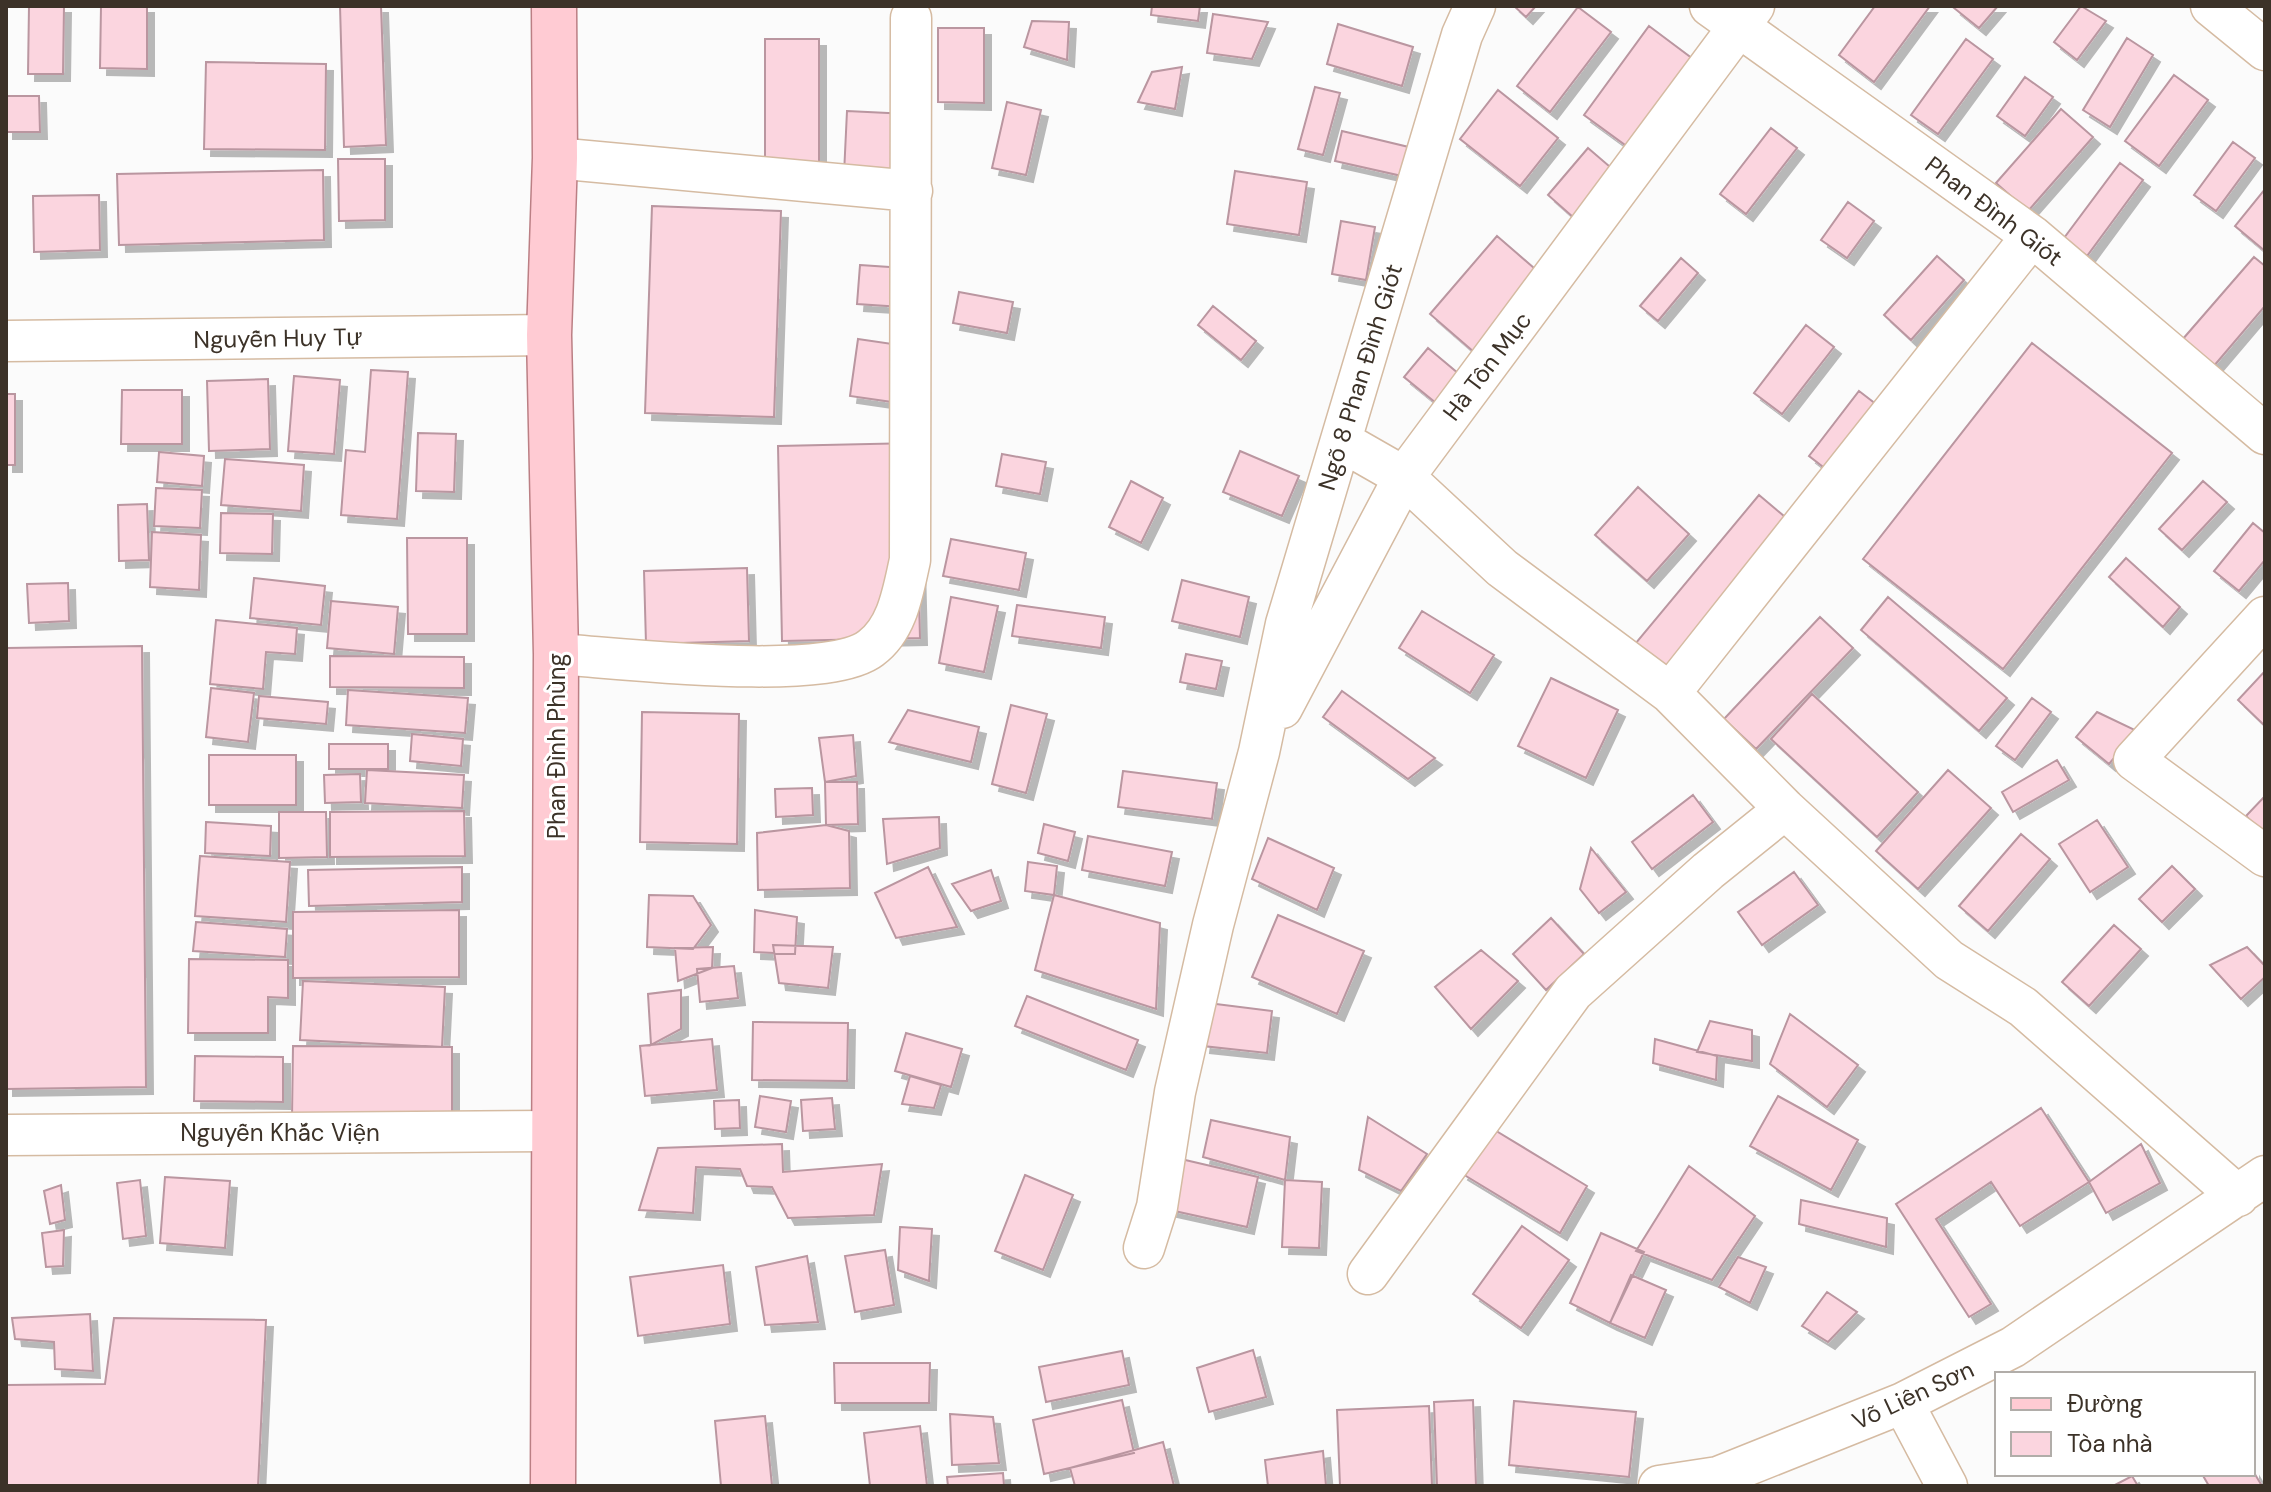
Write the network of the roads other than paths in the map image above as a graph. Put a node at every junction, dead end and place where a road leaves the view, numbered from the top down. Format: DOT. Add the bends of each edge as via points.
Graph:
graph roads {
  1 [pos="554,6"];
  2 [pos="1475,6"];
  3 [pos="2211,6"];
  4 [pos="1735,12"];
  5 [pos="911,18"];
  6 [pos="2265,50"];
  7 [pos="555,158"];
  8 [pos="912,191"];
  9 [pos="2032,236"];
  10 [pos="549,335"];
  11 [pos="6,341"];
  12 [pos="2265,434"];
  13 [pos="1341,441"];
  14 [pos="1404,477"];
  15 [pos="2265,617"];
  16 [pos="556,654"];
  17 [pos="1670,693"];
  18 [pos="1259,752"];
  19 [pos="1785,809"];
  20 [pos="2265,856"];
  21 [pos="554,1131"];
  22 [pos="6,1135"];
  23 [pos="2251,1186"];
  24 [pos="1144,1248"];
  25 [pos="1368,1274"];
  26 [pos="1903,1403"];
  27 [pos="553,1486"];
  28 [pos="1659,1486"];
  29 [pos="1947,1486"];
  1 -- 7 [label="main road, Phan Đình Phùng"];
  2 -- 13 [label="street, Ngõ 8 Phan Đình Giót"];
  3 -- 6 [label="street"];
  4 -- 9 [label="street, Phan Đình Giót"];
  4 -- 14 [label="street, Hà Tôn Mục"];
  5 -- 8 [label="street"];
  7 -- 8 [label="street"];
  7 -- 10 [label="main road, Phan Đình Phùng"];
  8 -- 16 [label="street" via="910,560 896,614 883,637 855,657 813,666"];
  9 -- 12 [label="street, Phan Đình Giót"];
  9 -- 17 [label="street"];
  10 -- 11 [label="street, Nguyễn Huy Tự"];
  10 -- 16 [label="main road, Phan Đình Phùng"];
  13 -- 14 [label="street"];
  13 -- 18 [label="street, Ngõ 8 Phan Đình Giót" via="1286,624"];
  14 -- 17 [label="street" via="1502,568"];
  14 -- 18 [label="street, Hà Tôn Mục"];
  15 -- 20 [label="street" via="2134,760"];
  16 -- 21 [label="main road, Phan Đình Phùng"];
  17 -- 19 [label="street"];
  18 -- 24 [label="street" via="1213,925 1175,1092 1157,1207"];
  19 -- 23 [label="street" via="1949,960 2023,1007"];
  19 -- 25 [label="street" via="1573,992"];
  21 -- 22 [label="street, Nguyễn Khắc Viện"];
  21 -- 27 [label="main road, Phan Đình Phùng"];
  23 -- 26 [label="street, Võ Liên Sơn" via="2013,1347"];
  26 -- 28 [label="street, Võ Liên Sơn" via="1718,1477"];
  26 -- 29 [label="street"];
}
